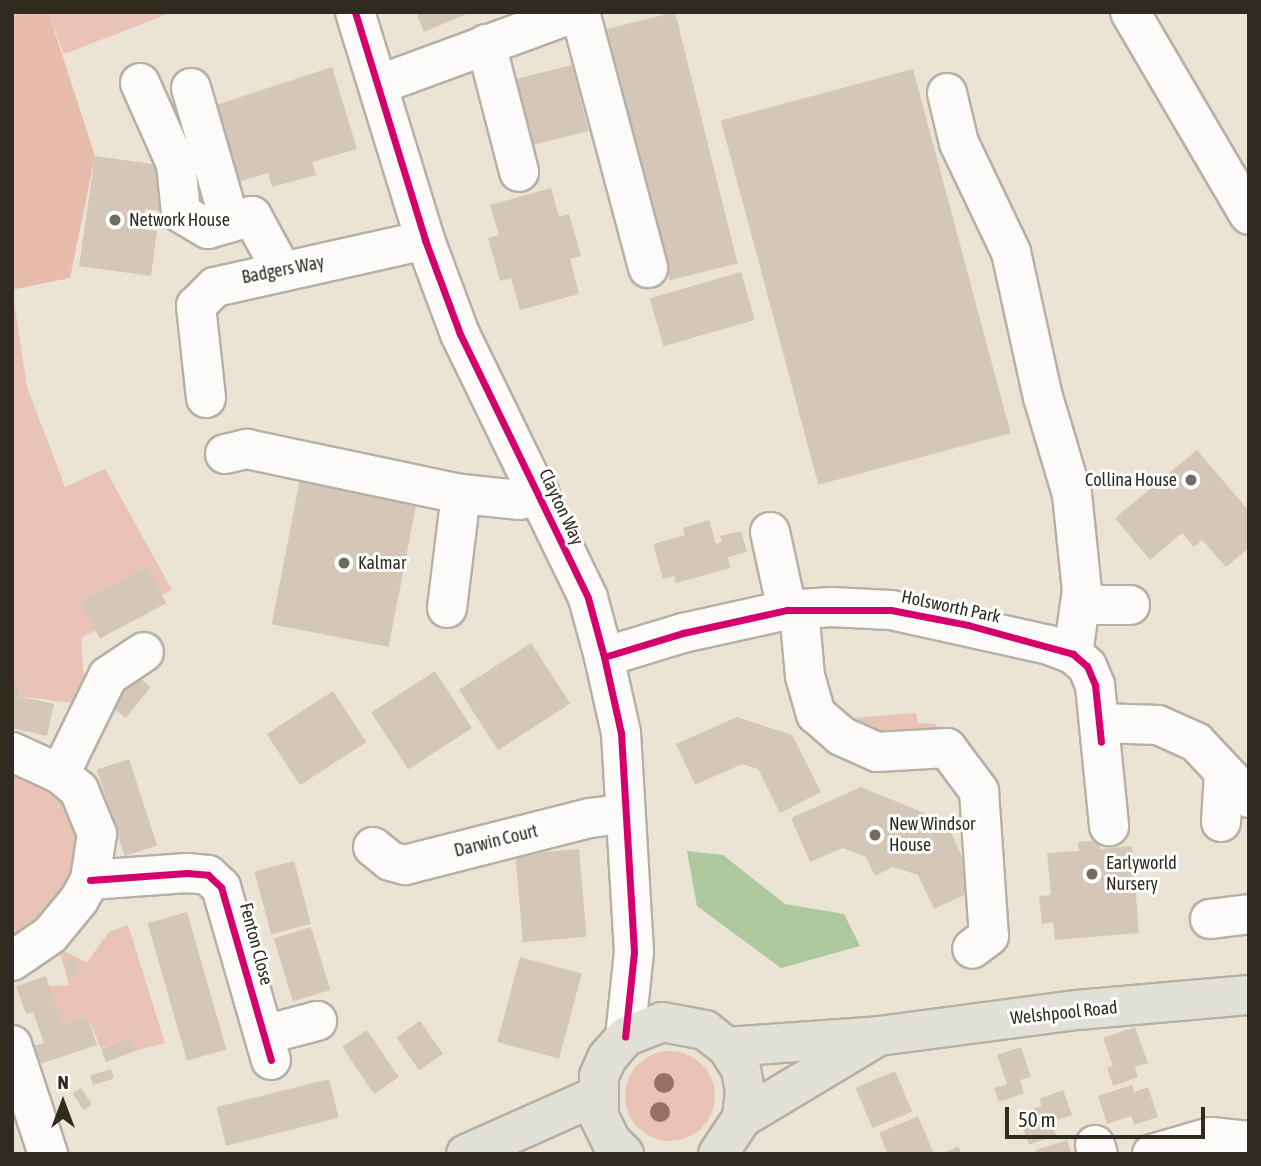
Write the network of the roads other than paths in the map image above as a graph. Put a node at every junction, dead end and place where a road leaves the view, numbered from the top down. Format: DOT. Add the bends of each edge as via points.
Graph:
graph roads {
  1 [pos="355,12"];
  2 [pos="1130,12"];
  3 [pos="574,13"];
  4 [pos="486,44"];
  5 [pos="141,83"];
  6 [pos="378,85"];
  7 [pos="191,88"];
  8 [pos="947,93"];
  9 [pos="519,172"];
  10 [pos="1249,215"];
  11 [pos="230,222"];
  12 [pos="425,240"];
  13 [pos="648,268"];
  14 [pos="282,271"];
  15 [pos="206,398"];
  16 [pos="225,454"];
  17 [pos="461,494"];
  18 [pos="540,495"];
  19 [pos="770,533"];
  20 [pos="1081,605"];
  21 [pos="1130,606"];
  22 [pos="447,608"];
  23 [pos="793,610"];
  24 [pos="144,652"];
  25 [pos="1073,654"];
  26 [pos="604,657"];
  27 [pos="1100,732"];
  28 [pos="12,752"];
  29 [pos="60,774"];
  30 [pos="1237,785"];
  31 [pos="623,814"];
  32 [pos="1221,822"];
  33 [pos="1109,827"];
  34 [pos="394,863"];
  35 [pos="90,880"];
  36 [pos="1249,914"];
  37 [pos="1210,919"];
  38 [pos="972,949"];
  39 [pos="635,952"];
  40 [pos="12,961"];
  41 [pos="1249,995"];
  42 [pos="317,1021"];
  43 [pos="677,1022"];
  44 [pos="879,1036"];
  45 [pos="625,1037"];
  46 [pos="12,1045"];
  47 [pos="727,1047"];
  48 [pos="596,1096"];
  49 [pos="742,1118"];
  50 [pos="1249,1141"];
  51 [pos="48,1154"];
  52 [pos="466,1154"];
  53 [pos="624,1154"];
  54 [pos="718,1154"];
  55 [pos="1152,1154"];
  1 -- 6 [label="street, Clayton Way"];
  2 -- 10 [label="street"];
  3 -- 4 [label="street"];
  3 -- 13 [label="street"];
  4 -- 6 [label="street"];
  4 -- 9 [label="street"];
  5 -- 11 [label="street" via="176,164 181,213 208,229"];
  6 -- 12 [label="street, Clayton Way"];
  7 -- 11 [label="street"];
  8 -- 20 [label="street" via="959,143 1011,252 1076,524"];
  11 -- 14 [label="street" via="252,216"];
  12 -- 14 [label="street, Badgers Way"];
  12 -- 18 [label="street, Clayton Way" via="460,334"];
  14 -- 15 [label="street, Badgers Way" via="228,280 197,306"];
  16 -- 17 [label="street" via="247,449"];
  17 -- 18 [label="street" via="520,500"];
  17 -- 22 [label="street"];
  18 -- 26 [label="street, Clayton Way" via="588,598"];
  19 -- 23 [label="street"];
  20 -- 21 [label="street"];
  20 -- 25 [label="street"];
  23 -- 25 [label="street, Holsworth Park" via="891,610 968,625"];
  23 -- 26 [label="street, Holsworth Park" via="683,633"];
  23 -- 38 [label="street" via="793,678 816,714 841,736 877,752 947,748 979,791 989,936"];
  24 -- 29 [label="street" via="108,676"];
  25 -- 27 [label="street" via="1087,666 1095,685"];
  26 -- 31 [label="street, Clayton Way" via="621,733"];
  27 -- 30 [label="street" via="1128,721 1172,731 1196,742"];
  27 -- 33 [label="street"];
  28 -- 29 [label="street"];
  29 -- 35 [label="street" via="79,790 94,821 97,834"];
  30 -- 32 [label="street"];
  31 -- 34 [label="street, Darwin Court"];
  31 -- 39 [label="street, Clayton Way"];
  35 -- 40 [label="street" via="67,918"];
  35 -- 42 [label="street, Fenton Close" via="187,873 208,876 221,887 268,1048"];
  36 -- 37 [label="street"];
  39 -- 43 [label="street, Clayton Way" via="657,1003"];
  39 -- 45 [label="street, Clayton Way"];
  41 -- 44 [label="main road, Welshpool Road" via="1076,1010"];
  43 -- 45 [label="main road" via="648,1025"];
  43 -- 47 [label="main road" via="705,1030"];
  44 -- 47 [label="main road, Welshpool Road"];
  44 -- 49 [label="main road, Welshpool Road"];
  45 -- 48 [label="main road" via="607,1058"];
  46 -- 51 [label="street"];
  47 -- 49 [label="main road" via="741,1069 745,1092"];
  48 -- 52 [label="main road"];
  48 -- 53 [label="main road" via="604,1129"];
  49 -- 54 [label="main road, Welshpool Road"];
  50 -- 55 [label="street" via="1211,1137"];
}
